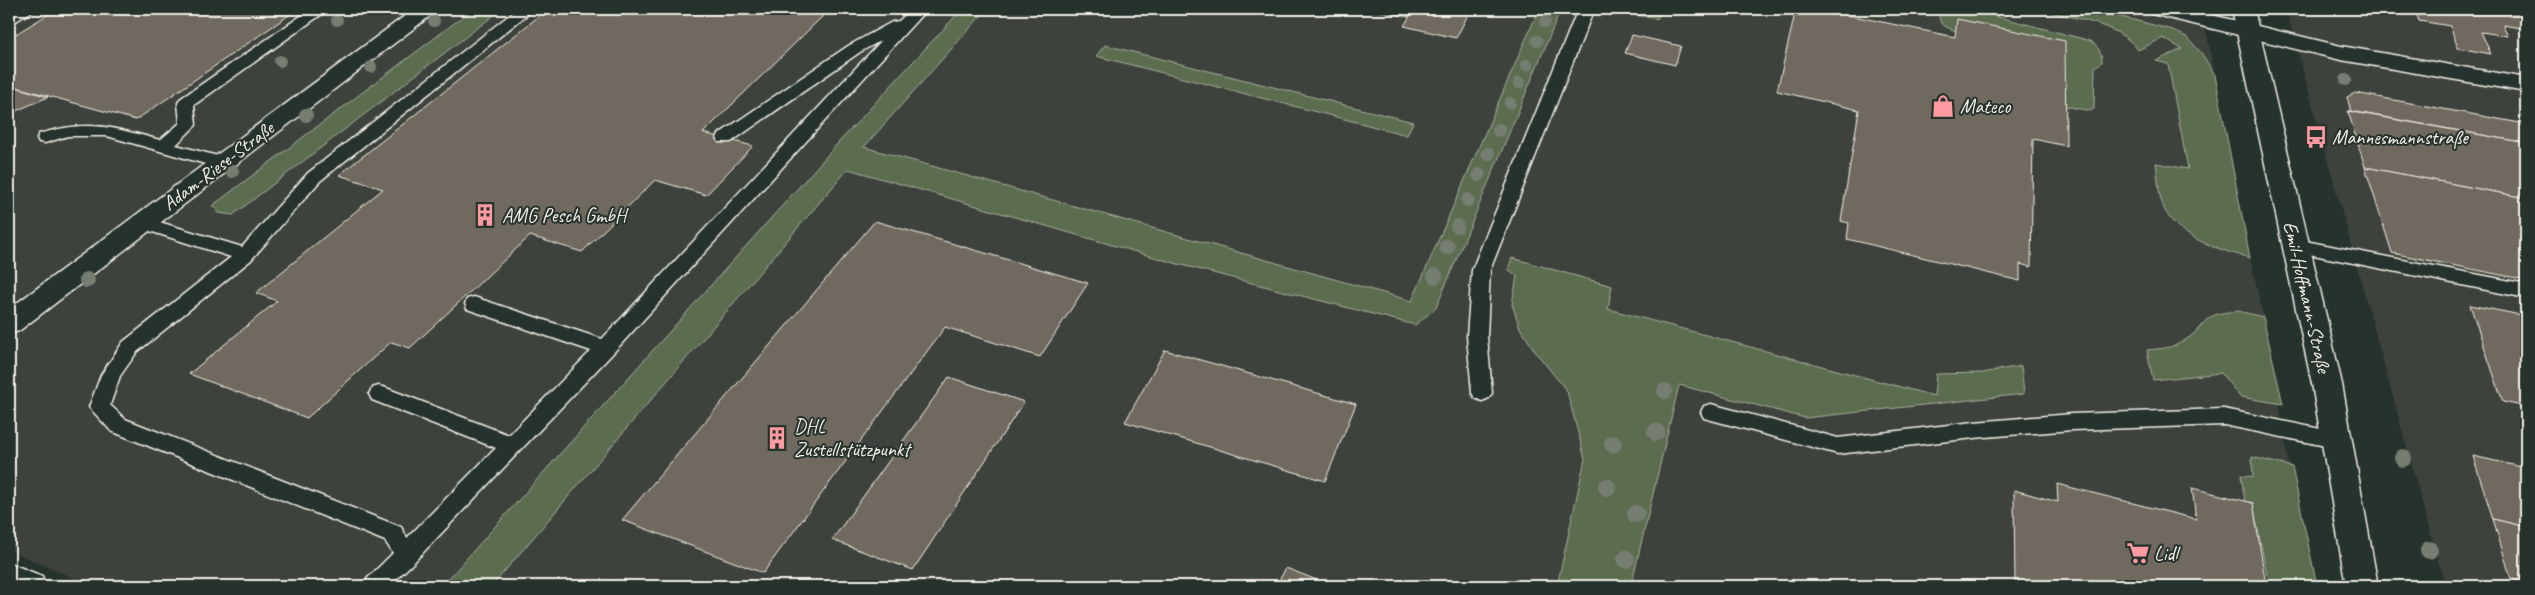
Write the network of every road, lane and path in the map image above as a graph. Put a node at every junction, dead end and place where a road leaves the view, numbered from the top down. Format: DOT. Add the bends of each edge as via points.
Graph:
graph roads {
  1 [pos="28,9"];
  2 [pos="321,9"];
  3 [pos="428,9"];
  4 [pos="526,9"];
  5 [pos="1586,9"];
  6 [pos="2160,9"];
  7 [pos="915,13"];
  8 [pos="9,20"];
  9 [pos="2246,20"];
  10 [pos="2526,85"];
  11 [pos="44,138"];
  12 [pos="725,138"];
  13 [pos="163,147"];
  14 [pos="223,163"];
  15 [pos="143,223"];
  16 [pos="2296,245"];
  17 [pos="245,255"];
  18 [pos="2526,291"];
  19 [pos="474,304"];
  20 [pos="9,324"];
  21 [pos="606,348"];
  22 [pos="1482,393"];
  23 [pos="379,394"];
  24 [pos="1711,412"];
  25 [pos="2335,440"];
  26 [pos="512,445"];
  27 [pos="406,555"];
  28 [pos="9,577"];
  29 [pos="30,586"];
  30 [pos="375,586"];
  31 [pos="2362,586"];
  1 -- 8 [label="lane"];
  2 -- 13 [label="lane" via="186,103 188,125"];
  3 -- 14 [label="street, Adam-Riese-Straße"];
  4 -- 17 [label="lane" via="314,178 290,200 275,223"];
  5 -- 22 [label="lane" via="1481,270 1477,336"];
  6 -- 9 [label="street"];
  7 -- 12 [label="lane" via="854,49"];
  7 -- 21 [label="lane"];
  9 -- 10 [label="street" via="2341,53"];
  9 -- 16 [label="street, Emil-Hoffmann-Straße"];
  11 -- 13 [label="lane" via="67,131 107,131"];
  13 -- 14 [label="lane"];
  14 -- 15 [label="street, Adam-Riese-Straße"];
  15 -- 17 [label="lane"];
  15 -- 20 [label="street, Adam-Riese-Straße"];
  16 -- 18 [label="lane"];
  16 -- 25 [label="street, Emil-Hoffmann-Straße"];
  17 -- 27 [label="lane" via="130,347 115,365 99,407 118,425 393,534"];
  19 -- 21 [label="lane"];
  21 -- 26 [label="lane"];
  23 -- 26 [label="lane"];
  24 -- 25 [label="lane" via="1838,446 2062,423 2224,417"];
  25 -- 31 [label="street, Emil-Hoffmann-Straße"];
  26 -- 27 [label="lane"];
  27 -- 30 [label="lane"];
  28 -- 29 [label="street"];
}
